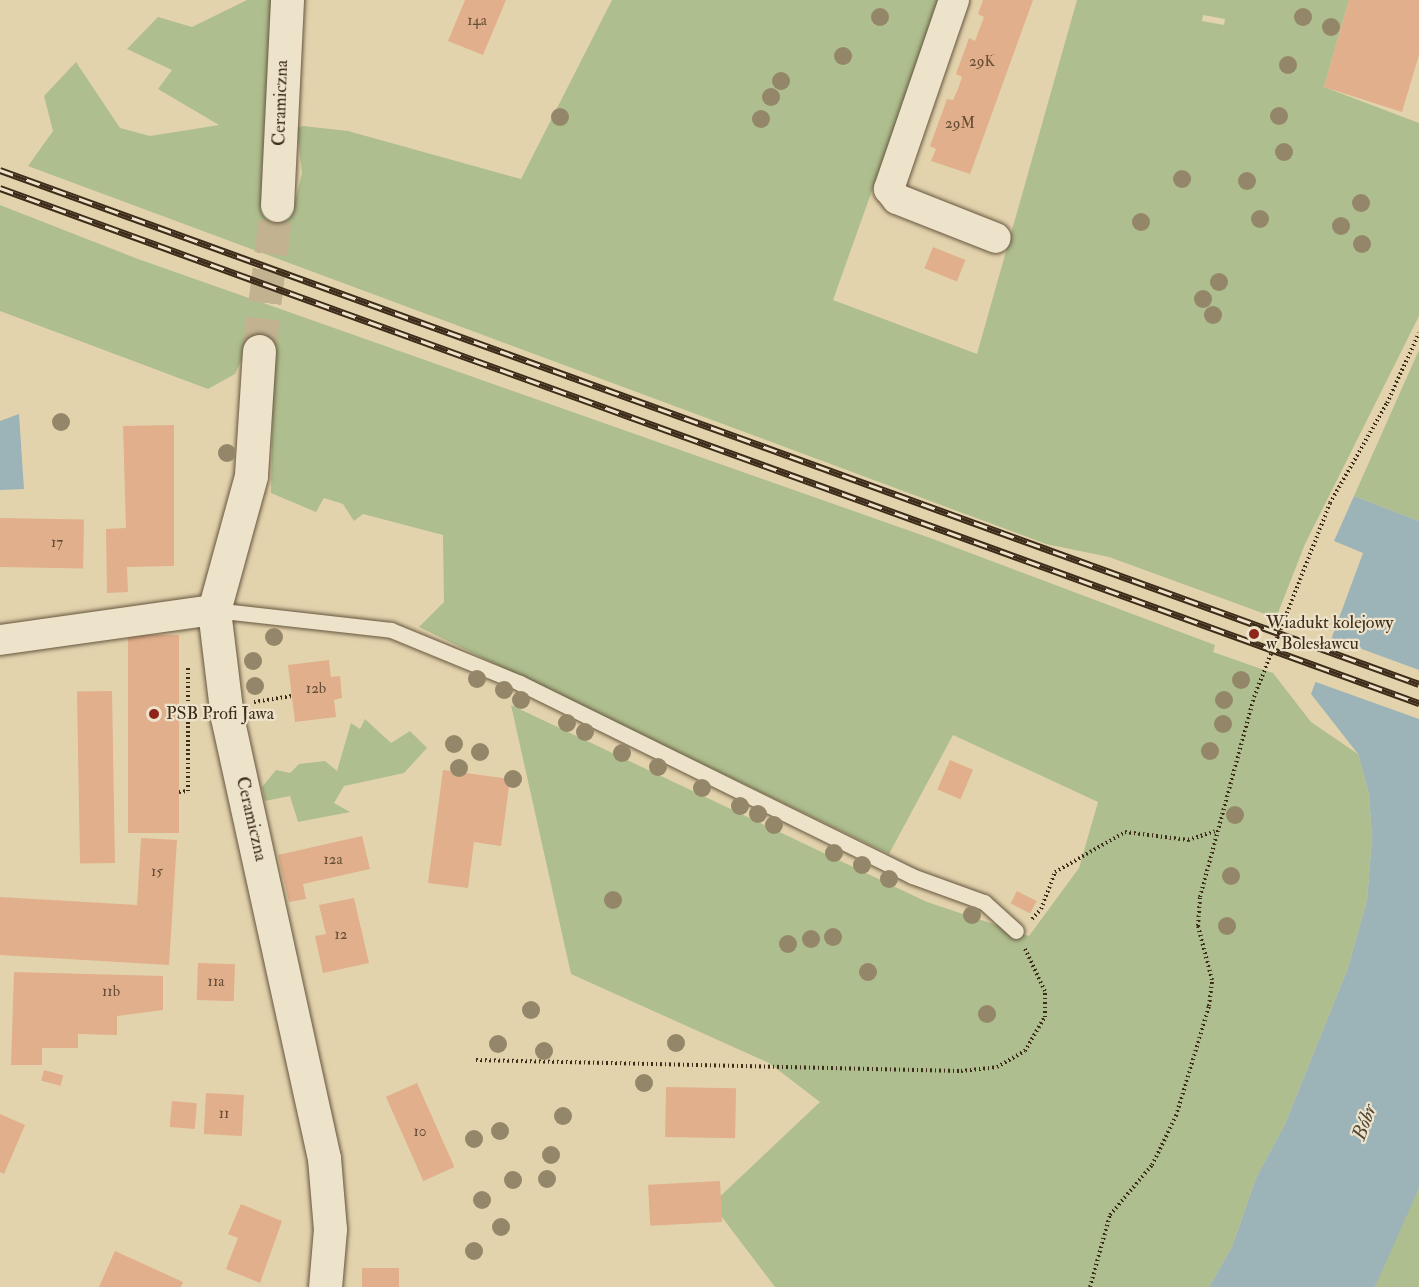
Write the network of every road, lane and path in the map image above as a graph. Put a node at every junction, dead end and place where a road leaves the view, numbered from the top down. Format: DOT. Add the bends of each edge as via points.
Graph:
graph roads {
  1 [pos="286,0"];
  2 [pos="954,0"];
  3 [pos="277,205"];
  4 [pos="996,238"];
  5 [pos="1419,333"];
  6 [pos="259,351"];
  7 [pos="214,609"];
  8 [pos="0,640"];
  9 [pos="199,665"];
  10 [pos="292,696"];
  11 [pos="245,703"];
  12 [pos="179,792"];
  13 [pos="1216,830"];
  14 [pos="1016,931"];
  15 [pos="476,1060"];
  16 [pos="324,1287"];
  17 [pos="1090,1287"];
  1 -- 3 [label="street, Ceramiczna"];
  2 -- 4 [label="street" via="889,189 897,199"];
  5 -- 13 [label="path" via="1330,503 1254,697"];
  6 -- 7 [label="street, Ceramiczna" via="251,476"];
  7 -- 8 [label="street"];
  7 -- 14 [label="lane" via="391,630 520,683 912,876 984,902"];
  7 -- 16 [label="street, Ceramiczna" via="227,717 324,1158 330,1229"];
  9 -- 12 [label="path" via="188,666 188,791"];
  10 -- 11 [label="path"];
  13 -- 14 [label="path" via="1188,840 1125,832 1055,872 1041,909"];
  13 -- 17 [label="path" via="1198,926 1212,980 1209,1006 1176,1116 1152,1166 1110,1215"];
  14 -- 15 [label="path" via="1041,980 1045,1017 1025,1051 998,1067 961,1071"];
}
